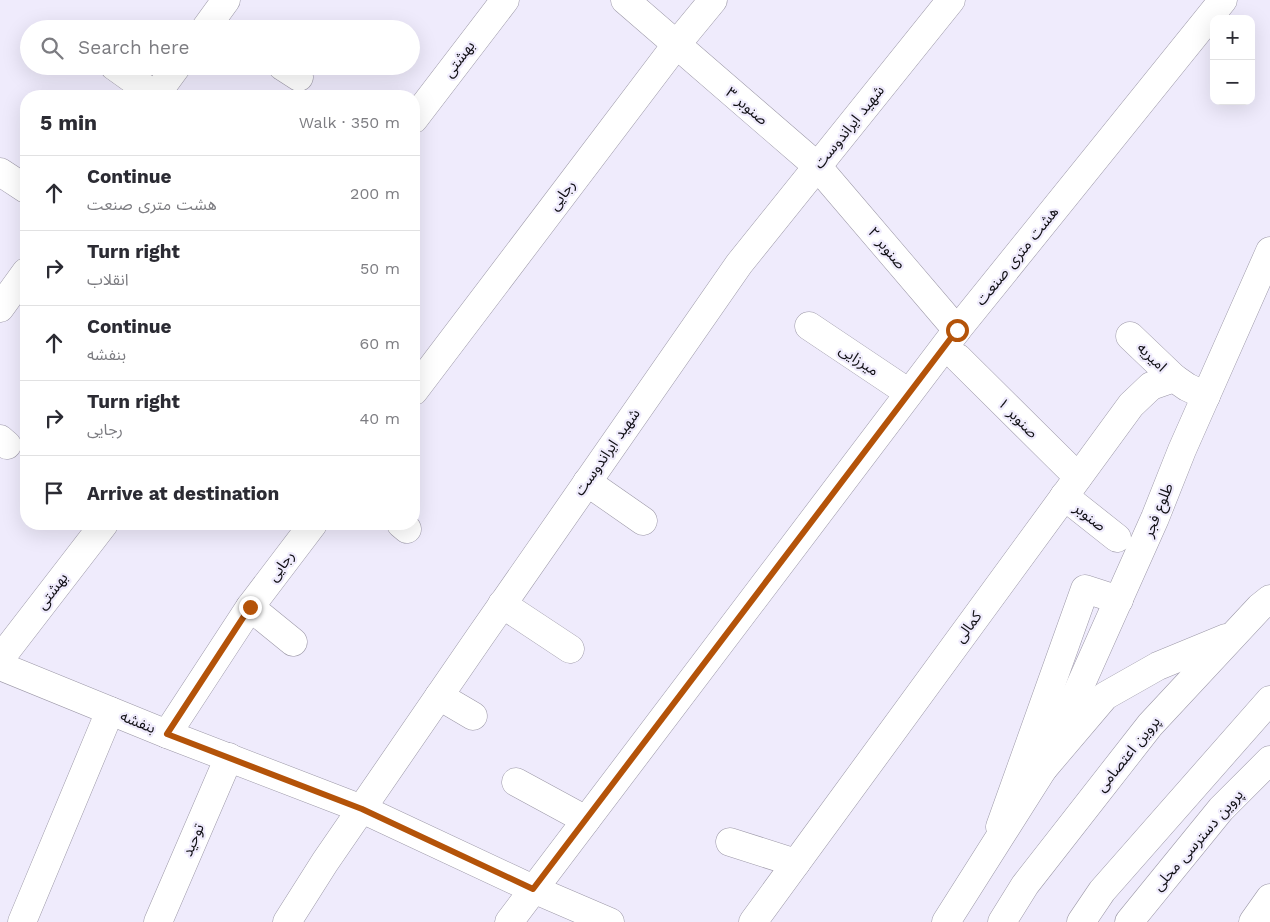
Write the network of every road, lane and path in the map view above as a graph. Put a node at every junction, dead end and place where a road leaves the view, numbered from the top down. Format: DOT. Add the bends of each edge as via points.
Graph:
graph roads {
  1 [pos="226,0"];
  2 [pos="505,0"];
  3 [pos="625,0"];
  4 [pos="714,0"];
  5 [pos="951,0"];
  6 [pos="1223,0"];
  7 [pos="215,20"];
  8 [pos="676,45"];
  9 [pos="126,75"];
  10 [pos="170,75"];
  11 [pos="147,90"];
  12 [pos="159,90"];
  13 [pos="420,111"];
  14 [pos="817,166"];
  15 [pos="0,172"];
  16 [pos="20,185"];
  17 [pos="1270,251"];
  18 [pos="20,280"];
  19 [pos="0,308"];
  20 [pos="809,326"];
  21 [pos="957,330"];
  22 [pos="1130,336"];
  23 [pos="958,358"];
  24 [pos="1174,378"];
  25 [pos="420,383"];
  26 [pos="909,393"];
  27 [pos="1206,396"];
  28 [pos="586,482"];
  29 [pos="1071,486"];
  30 [pos="643,521"];
  31 [pos="99,530"];
  32 [pos="309,530"];
  33 [pos="1117,538"];
  34 [pos="1270,599"];
  35 [pos="1119,600"];
  36 [pos="502,604"];
  37 [pos="250,607"];
  38 [pos="1234,635"];
  39 [pos="5,642"];
  40 [pos="293,642"];
  41 [pos="570,649"];
  42 [pos="0,666"];
  43 [pos="439,696"];
  44 [pos="1270,700"];
  45 [pos="110,711"];
  46 [pos="473,716"];
  47 [pos="167,734"];
  48 [pos="229,757"];
  49 [pos="1270,760"];
  50 [pos="1043,769"];
  51 [pos="516,782"];
  52 [pos="362,809"];
  53 [pos="586,820"];
  54 [pos="730,842"];
  55 [pos="992,850"];
  56 [pos="796,863"];
  57 [pos="533,889"];
  58 [pos="1270,898"];
  59 [pos="22,922"];
  60 [pos="158,922"];
  61 [pos="288,922"];
  62 [pos="509,922"];
  63 [pos="610,922"];
  64 [pos="753,922"];
  65 [pos="946,922"];
  66 [pos="1002,922"];
  67 [pos="1081,922"];
  68 [pos="1129,922"];
  69 [pos="1253,922"];
  1 -- 7 [label="street"];
  2 -- 13 [label="street, بهشتی"];
  3 -- 8 [label="street, صنوبر ۳"];
  4 -- 8 [label="street, رجایی"];
  5 -- 14 [label="street, شهید ایراندوست"];
  6 -- 21 [label="street, هشت متری صنعت"];
  8 -- 14 [label="street, صنوبر ۳"];
  8 -- 25 [label="street, رجایی"];
  9 -- 11 [label="street"];
  10 -- 12 [label="street"];
  14 -- 21 [label="street, صنوبر ۲"];
  14 -- 28 [label="street, شهید ایراندوست" via="739,264"];
  15 -- 16 [label="street"];
  17 -- 27 [label="street, طلوع فجر"];
  18 -- 19 [label="street"];
  20 -- 26 [label="street, میرزایی"];
  21 -- 26 [label="street, هشت متری صنعت"];
  22 -- 24 [label="street, امیریه"];
  23 -- 29 [label="street, صنوبر ۱"];
  24 -- 27 [label="street"];
  24 -- 29 [label="street, کمالی" via="1151,386 1131,406"];
  26 -- 53 [label="street, هشت متری صنعت"];
  27 -- 35 [label="street, طلوع فجر"];
  28 -- 30 [label="street"];
  28 -- 36 [label="street, شهید ایراندوست"];
  29 -- 33 [label="street, صنوبر"];
  29 -- 56 [label="street, کمالی"];
  31 -- 39 [label="street, بهشتی"];
  32 -- 37 [label="street, رجایی"];
  34 -- 38 [label="street, پروین اعتصامی"];
  35 -- 50 [label="street, طلوع فجر"];
  35 -- 55 [label="street" via="1085,589"];
  36 -- 41 [label="street"];
  36 -- 43 [label="street, شهید ایراندوست"];
  37 -- 40 [label="street"];
  37 -- 47 [label="street, رجایی"];
  38 -- 50 [label="street" via="1158,666 1105,696"];
  38 -- 66 [label="street, پروین اعتصامی" via="1150,725 1025,885"];
  42 -- 45 [label="street, بنفشه"];
  43 -- 46 [label="street"];
  43 -- 52 [label="street, شهید ایراندوست"];
  44 -- 67 [label="street" via="1102,891"];
  45 -- 47 [label="street, بنفشه"];
  45 -- 59 [label="street"];
  47 -- 48 [label="street, بنفشه"];
  48 -- 52 [label="street, بنفشه"];
  48 -- 60 [label="street, توحید"];
  49 -- 68 [label="street, پروین دسترسی محلی" via="1221,809"];
  50 -- 55 [label="street"];
  51 -- 53 [label="street"];
  52 -- 57 [label="street, بنفشه"];
  52 -- 61 [label="street, شهید ایراندوست"];
  53 -- 57 [label="street, هشت متری صنعت"];
  54 -- 56 [label="street"];
  55 -- 65 [label="street"];
  56 -- 64 [label="street, کمالی"];
  57 -- 62 [label="street, هشت متری صنعت"];
  57 -- 63 [label="street, بنفشه"];
  58 -- 69 [label="street"];
}
